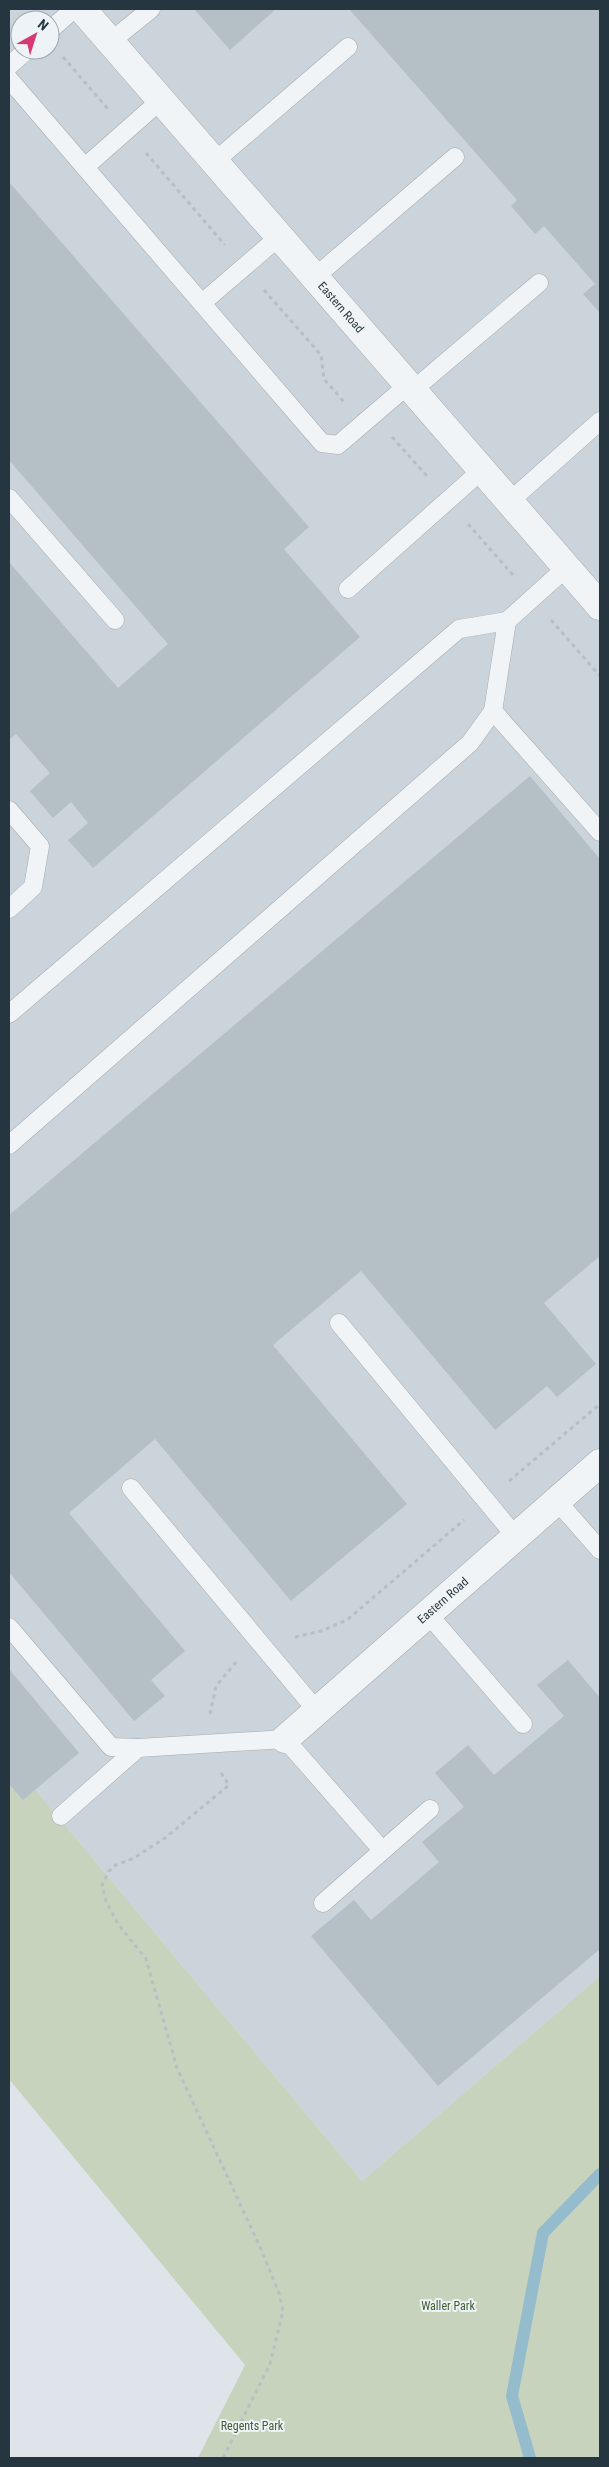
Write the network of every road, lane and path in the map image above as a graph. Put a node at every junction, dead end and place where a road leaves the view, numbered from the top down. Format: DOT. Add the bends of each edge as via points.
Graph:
graph roads {
  1 [pos="74,9"];
  2 [pos="82,9"];
  3 [pos="151,9"];
  4 [pos="60,21"];
  5 [pos="110,42"];
  6 [pos="348,47"];
  7 [pos="60,54"];
  8 [pos="9,79"];
  9 [pos="160,100"];
  10 [pos="126,130"];
  11 [pos="455,157"];
  12 [pos="215,161"];
  13 [pos="85,168"];
  14 [pos="280,236"];
  15 [pos="244,267"];
  16 [pos="315,276"];
  17 [pos="539,284"];
  18 [pos="202,303"];
  19 [pos="411,388"];
  20 [pos="600,421"];
  21 [pos="363,424"];
  22 [pos="482,470"];
  23 [pos="9,498"];
  24 [pos="448,501"];
  25 [pos="510,501"];
  26 [pos="567,567"];
  27 [pos="348,590"];
  28 [pos="532,598"];
  29 [pos="600,606"];
  30 [pos="115,620"];
  31 [pos="507,621"];
  32 [pos="600,676"];
  33 [pos="493,710"];
  34 [pos="9,810"];
  35 [pos="600,832"];
  36 [pos="9,908"];
  37 [pos="9,1014"];
  38 [pos="9,1144"];
  39 [pos="339,1323"];
  40 [pos="600,1404"];
  41 [pos="600,1463"];
  42 [pos="131,1488"];
  43 [pos="486,1501"];
  44 [pos="557,1502"];
  45 [pos="516,1537"];
  46 [pos="600,1550"];
  47 [pos="428,1614"];
  48 [pos="9,1627"];
  49 [pos="262,1645"];
  50 [pos="317,1711"];
  51 [pos="523,1724"];
  52 [pos="286,1739"];
  53 [pos="212,1743"];
  54 [pos="138,1748"];
  55 [pos="430,1808"];
  56 [pos="61,1816"];
  57 [pos="382,1850"];
  58 [pos="323,1902"];
  59 [pos="223,2458"];
  1 -- 4 [label="lane"];
  2 -- 5 [label="street, Eastern Road"];
  3 -- 5 [label="lane"];
  5 -- 9 [label="street, Eastern Road"];
  6 -- 12 [label="lane"];
  7 -- 10 [label="path"];
  8 -- 13 [label="lane"];
  9 -- 10 [label="lane"];
  9 -- 12 [label="street, Eastern Road"];
  10 -- 13 [label="lane"];
  10 -- 15 [label="path"];
  11 -- 16 [label="lane"];
  12 -- 14 [label="street, Eastern Road"];
  13 -- 18 [label="lane"];
  14 -- 15 [label="lane"];
  14 -- 16 [label="street, Eastern Road"];
  15 -- 18 [label="lane"];
  15 -- 21 [label="path" via="321,355 324,379"];
  16 -- 19 [label="street, Eastern Road"];
  17 -- 19 [label="lane"];
  18 -- 21 [label="lane" via="322,443 338,445"];
  19 -- 21 [label="lane"];
  19 -- 22 [label="street, Eastern Road"];
  20 -- 25 [label="lane"];
  21 -- 24 [label="path" via="386,432 399,443"];
  22 -- 24 [label="lane"];
  22 -- 25 [label="street, Eastern Road"];
  23 -- 30 [label="lane"];
  24 -- 27 [label="lane"];
  24 -- 28 [label="path"];
  25 -- 26 [label="street, Eastern Road"];
  26 -- 28 [label="lane"];
  26 -- 29 [label="street, Eastern Road"];
  28 -- 31 [label="lane"];
  28 -- 32 [label="path"];
  31 -- 33 [label="lane"];
  31 -- 37 [label="lane" via="459,629"];
  33 -- 35 [label="lane"];
  33 -- 38 [label="lane" via="470,743"];
  34 -- 36 [label="lane" via="40,846 34,887"];
  39 -- 43 [label="lane"];
  40 -- 43 [label="path"];
  41 -- 44 [label="street, Eastern Road"];
  42 -- 49 [label="lane"];
  43 -- 45 [label="lane"];
  43 -- 49 [label="path" via="347,1620 322,1631"];
  44 -- 45 [label="street, Eastern Road"];
  44 -- 46 [label="lane"];
  45 -- 47 [label="street, Eastern Road"];
  47 -- 50 [label="street, Eastern Road"];
  47 -- 51 [label="lane"];
  48 -- 54 [label="lane" via="111,1747"];
  49 -- 50 [label="lane"];
  49 -- 53 [label="path" via="239,1659 216,1686 210,1707"];
  50 -- 52 [label="street, Eastern Road"];
  52 -- 53 [label="lane"];
  52 -- 57 [label="lane"];
  53 -- 54 [label="lane"];
  53 -- 59 [label="path" via="220,1772 229,1785 165,1838 134,1858 116,1865 102,1885 118,1924 146,1959 177,2068 260,2247 283,2311 270,2364"];
  54 -- 56 [label="lane"];
  55 -- 57 [label="lane"];
  57 -- 58 [label="lane"];
}
